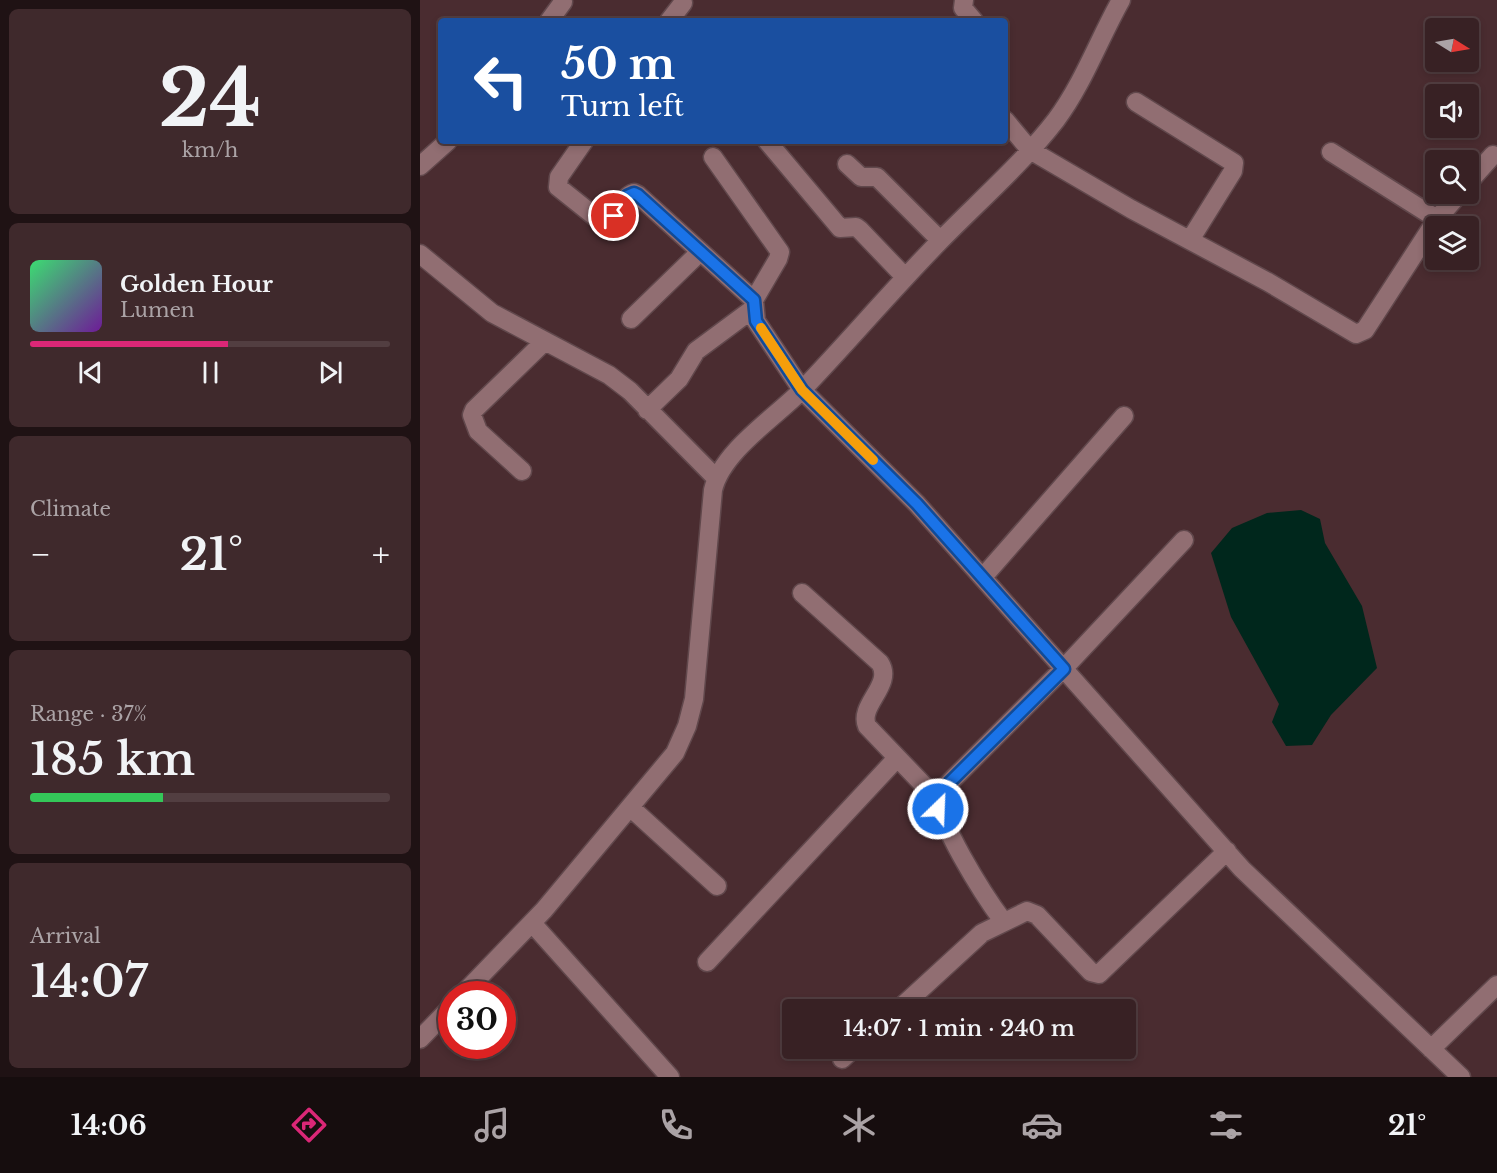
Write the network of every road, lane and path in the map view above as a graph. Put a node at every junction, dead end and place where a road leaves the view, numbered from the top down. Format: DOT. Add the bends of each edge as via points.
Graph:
graph roads {
  1 [pos="964,0"];
  2 [pos="1120,0"];
  3 [pos="563,2"];
  4 [pos="683,3"];
  5 [pos="551,18"];
  6 [pos="671,18"];
  7 [pos="971,18"];
  8 [pos="1136,102"];
  9 [pos="1008,124"];
  10 [pos="445,144"];
  11 [pos="582,144"];
  12 [pos="770,144"];
  13 [pos="1030,150"];
  14 [pos="1331,152"];
  15 [pos="1493,155"];
  16 [pos="713,157"];
  17 [pos="847,164"];
  18 [pos="420,166"];
  19 [pos="1479,171"];
  20 [pos="1450,204"];
  21 [pos="1432,216"];
  22 [pos="1440,216"];
  23 [pos="1425,238"];
  24 [pos="940,240"];
  25 [pos="1190,240"];
  26 [pos="700,252"];
  27 [pos="420,254"];
  28 [pos="905,277"];
  29 [pos="754,304"];
  30 [pos="631,319"];
  31 [pos="545,341"];
  32 [pos="802,390"];
  33 [pos="647,410"];
  34 [pos="1124,416"];
  35 [pos="522,471"];
  36 [pos="716,478"];
  37 [pos="1184,540"];
  38 [pos="983,577"];
  39 [pos="802,593"];
  40 [pos="1064,669"];
  41 [pos="897,758"];
  42 [pos="937,799"];
  43 [pos="630,807"];
  44 [pos="1227,851"];
  45 [pos="717,886"];
  46 [pos="1003,921"];
  47 [pos="532,923"];
  48 [pos="707,962"];
  49 [pos="476,981"];
  50 [pos="1497,986"];
  51 [pos="910,999"];
  52 [pos="438,1020"];
  53 [pos="420,1039"];
  54 [pos="1431,1050"];
  55 [pos="670,1077"];
  56 [pos="1461,1077"];
  1 -- 7 [label="street" via="963,8"];
  2 -- 13 [label="street" via="1079,82"];
  3 -- 5 [label="street"];
  4 -- 6 [label="street"];
  8 -- 25 [label="street" via="1234,163 1233,171"];
  9 -- 13 [label="street"];
  10 -- 18 [label="street"];
  11 -- 26 [label="street" via="559,177 558,187 605,221 634,193"];
  12 -- 28 [label="street" via="840,228 860,230"];
  13 -- 24 [label="street"];
  13 -- 25 [label="street"];
  14 -- 21 [label="street"];
  15 -- 19 [label="street"];
  16 -- 29 [label="street" via="780,252"];
  17 -- 24 [label="street" via="861,177 877,177"];
  20 -- 22 [label="street"];
  23 -- 25 [label="street" via="1365,330 1356,334"];
  24 -- 28 [label="street"];
  26 -- 29 [label="street"];
  26 -- 30 [label="street"];
  27 -- 31 [label="street" via="492,313"];
  28 -- 32 [label="street"];
  29 -- 32 [label="street" via="756,321"];
  29 -- 33 [label="street" via="696,351 679,379"];
  31 -- 33 [label="street" via="609,375"];
  31 -- 35 [label="street" via="472,415 478,431"];
  32 -- 36 [label="street" via="736,452"];
  32 -- 38 [label="street" via="917,504"];
  33 -- 36 [label="street"];
  34 -- 38 [label="street"];
  36 -- 43 [label="street" via="694,699 687,726 675,753"];
  37 -- 40 [label="street"];
  38 -- 40 [label="street"];
  39 -- 41 [label="street" via="883,667 883,678 865,721"];
  40 -- 42 [label="street"];
  40 -- 44 [label="street"];
  41 -- 42 [label="street"];
  41 -- 48 [label="street"];
  42 -- 46 [label="street" via="953,838"];
  43 -- 45 [label="street"];
  43 -- 47 [label="street"];
  44 -- 46 [label="street" via="1099,974 1091,972 1032,911"];
  44 -- 54 [label="street"];
  46 -- 51 [label="street" via="982,933"];
  47 -- 49 [label="street"];
  47 -- 55 [label="street"];
  50 -- 54 [label="street"];
  52 -- 53 [label="street"];
  54 -- 56 [label="street"];
}
